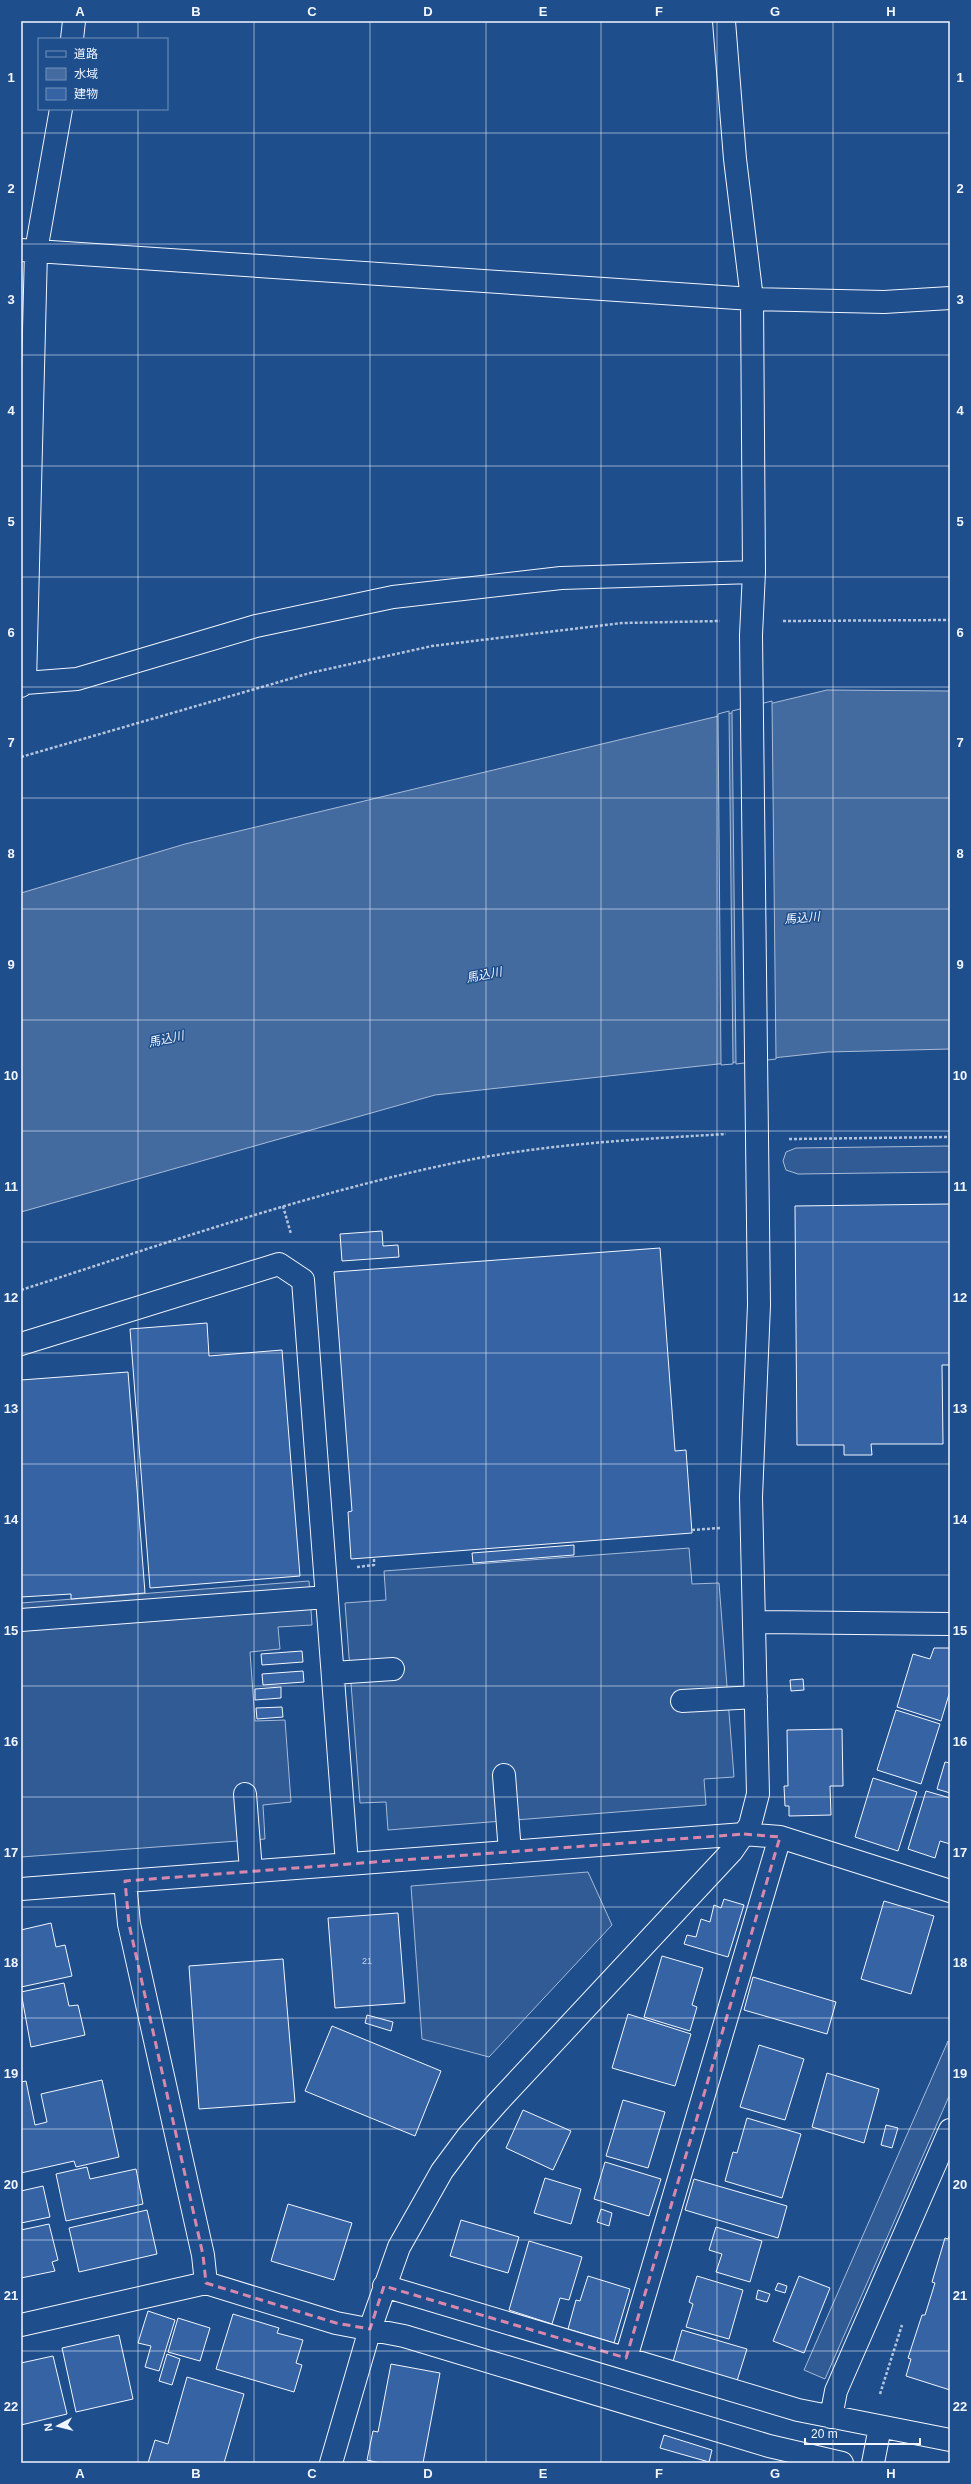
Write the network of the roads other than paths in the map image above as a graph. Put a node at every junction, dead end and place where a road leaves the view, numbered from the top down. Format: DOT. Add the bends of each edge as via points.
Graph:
graph roads {
  1 [pos="74,21"];
  2 [pos="724,21"];
  3 [pos="72,38"];
  4 [pos="61,110"];
  5 [pos="28,251"];
  6 [pos="950,298"];
  7 [pos="752,299"];
  8 [pos="754,572"];
  9 [pos="23,684"];
  10 [pos="21,1344"];
  11 [pos="327,1597"];
  12 [pos="21,1620"];
  13 [pos="754,1622"];
  14 [pos="950,1624"];
  15 [pos="393,1669"];
  16 [pos="333,1674"];
  17 [pos="756,1697"];
  18 [pos="682,1701"];
  19 [pos="504,1775"];
  20 [pos="245,1794"];
  21 [pos="744,1834"];
  22 [pos="780,1837"];
  23 [pos="510,1852"];
  24 [pos="347,1864"];
  25 [pos="251,1871"];
  26 [pos="125,1881"];
  27 [pos="21,1889"];
  28 [pos="950,1891"];
  29 [pos="950,2130"];
  30 [pos="206,2283"];
  31 [pos="384,2286"];
  32 [pos="21,2325"];
  33 [pos="370,2330"];
  34 [pos="626,2358"];
  35 [pos="831,2417"];
  36 [pos="880,2427"];
  37 [pos="950,2440"];
  38 [pos="331,2463"];
  39 [pos="842,2463"];
  40 [pos="873,2463"];
  1 -- 3 [label="street"];
  2 -- 7 [label="street" via="735,159"];
  4 -- 5 [label="street"];
  5 -- 7 [label="street"];
  5 -- 9 [label="street"];
  6 -- 7 [label="street" via="884,302"];
  7 -- 8 [label="street"];
  8 -- 9 [label="street" via="561,578 393,597 256,626 77,679"];
  8 -- 13 [label="street" via="752,628 759,1305 751,1497"];
  10 -- 11 [label="street" via="279,1264 303,1280"];
  11 -- 12 [label="street"];
  11 -- 16 [label="street"];
  13 -- 14 [label="street"];
  13 -- 17 [label="street"];
  15 -- 16 [label="street"];
  16 -- 24 [label="street"];
  17 -- 18 [label="street"];
  17 -- 21 [label="street" via="758,1794 755,1810"];
  19 -- 23 [label="street"];
  20 -- 25 [label="street"];
  21 -- 22 [label="street"];
  21 -- 23 [label="street"];
  21 -- 31 [label="street" via="732,1851 468,2136 442,2171 420,2208 399,2247"];
  22 -- 28 [label="street"];
  22 -- 34 [label="street"];
  23 -- 24 [label="street"];
  24 -- 25 [label="street"];
  25 -- 26 [label="street"];
  26 -- 27 [label="street"];
  26 -- 30 [label="street" via="128,1924 203,2255"];
  29 -- 35 [label="street" via="836,2391"];
  30 -- 32 [label="street"];
  30 -- 33 [label="street" via="336,2323"];
  31 -- 33 [label="street"];
  31 -- 34 [label="street"];
  33 -- 38 [label="street"];
  33 -- 39 [label="street" via="412,2339 769,2446"];
  34 -- 35 [label="street" via="798,2410"];
  35 -- 36 [label="street"];
  36 -- 37 [label="street"];
  36 -- 40 [label="street"];
}
